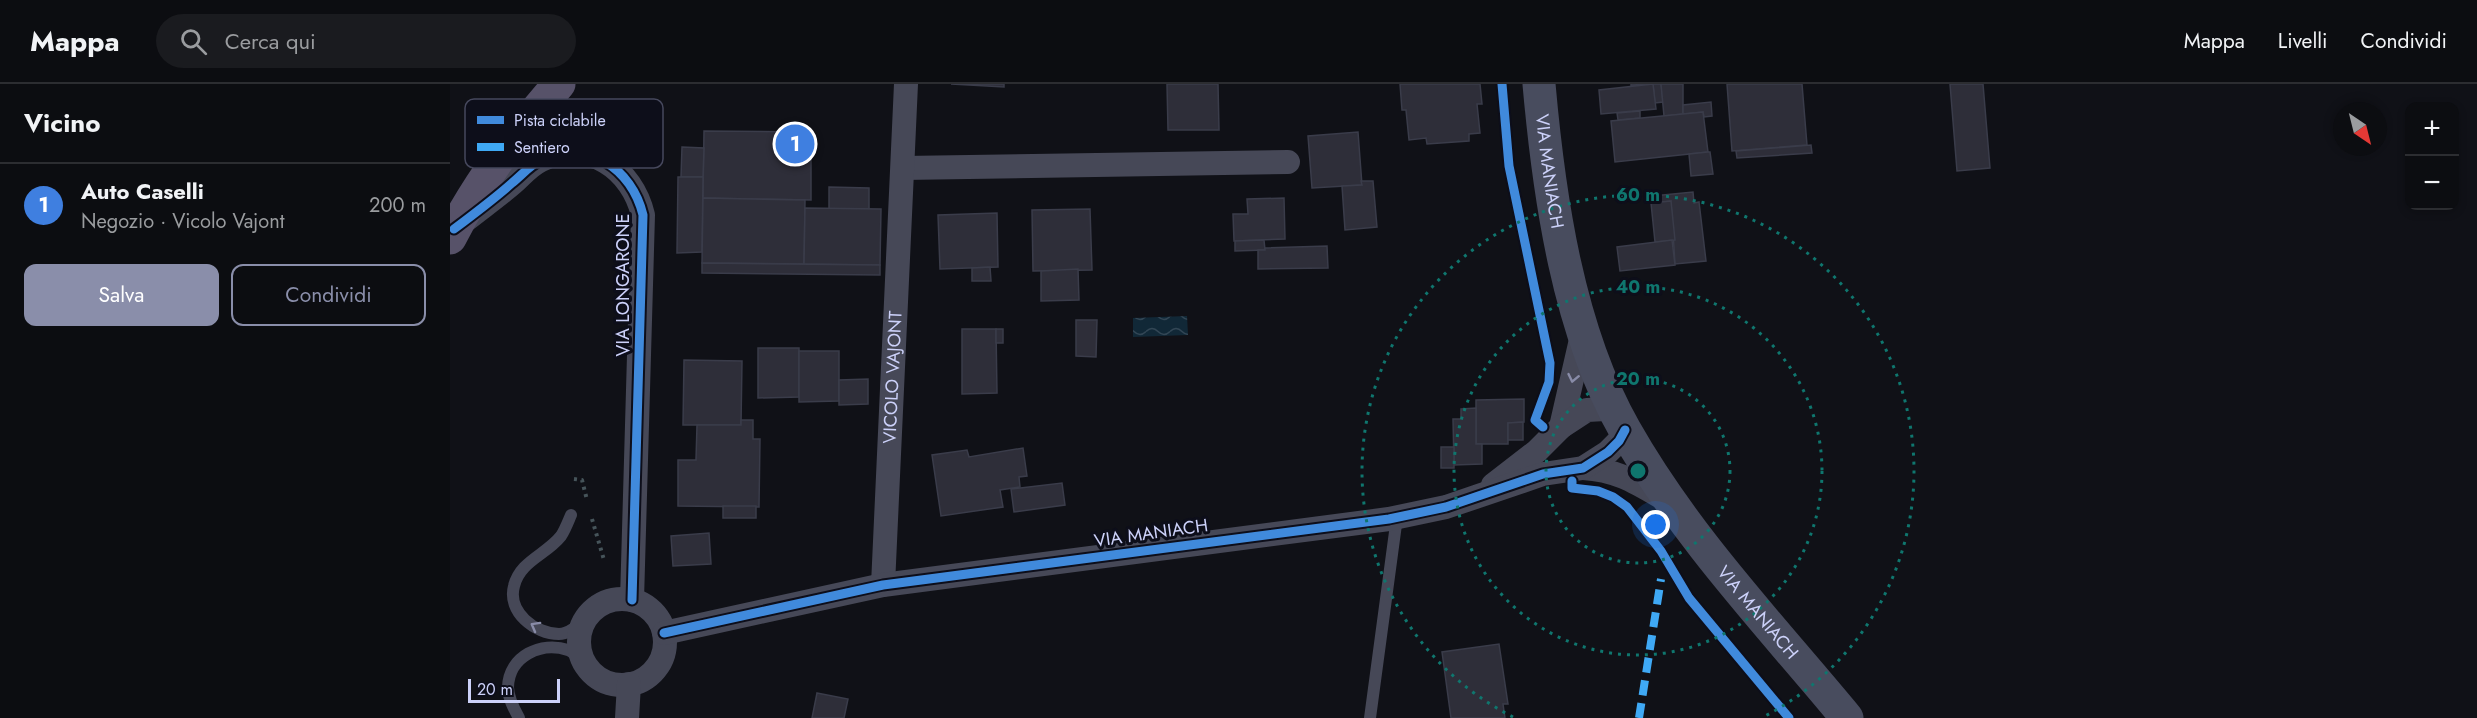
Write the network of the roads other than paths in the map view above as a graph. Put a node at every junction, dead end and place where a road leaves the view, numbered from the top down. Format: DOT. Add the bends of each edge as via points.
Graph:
graph roads {
  1 [pos="559,84"];
  2 [pos="906,84"];
  3 [pos="1539,84"];
  4 [pos="546,99"];
  5 [pos="1288,162"];
  6 [pos="494,168"];
  7 [pos="529,168"];
  8 [pos="614,168"];
  9 [pos="903,168"];
  10 [pos="452,234"];
  11 [pos="1584,329"];
  12 [pos="1621,422"];
  13 [pos="1561,427"];
  14 [pos="1583,468"];
  15 [pos="1477,497"];
  16 [pos="1671,503"];
  17 [pos="571,515"];
  18 [pos="1397,517"];
  19 [pos="883,585"];
  20 [pos="632,600"];
  21 [pos="586,618"];
  22 [pos="664,633"];
  23 [pos="583,661"];
  24 [pos="629,684"];
  25 [pos="519,718"];
  26 [pos="627,718"];
  27 [pos="1370,718"];
  28 [pos="1847,718"];
  1 -- 4 [label="main road"];
  2 -- 9 [label="street, VICOLO VAJONT"];
  3 -- 11 [label="main road, VIA MANIACH" via="1561,250"];
  5 -- 9 [label="street"];
  6 -- 10 [label="main road"];
  7 -- 10 [label="street, VIA LONGARONE"];
  8 -- 20 [label="street, VIA LONGARONE" via="631,184 643,215"];
  9 -- 19 [label="street, VICOLO VAJONT"];
  11 -- 12 [label="main road, VIA MANIACH"];
  11 -- 13 [label="street, VIA MANIACH, one-way"];
  12 -- 13 [label="street, VIA MANIACH" via="1605,409 1587,410"];
  12 -- 14 [label="street, VIA MANIACH" via="1619,441"];
  12 -- 16 [label="main road, VIA MANIACH"];
  13 -- 15 [label="street, VIA MANIACH" via="1537,451"];
  14 -- 15 [label="street, VIA MANIACH" via="1543,474"];
  14 -- 16 [label="street, VIA MANIACH" via="1620,473"];
  15 -- 18 [label="street, VIA MANIACH"];
  16 -- 28 [label="main road, VIA MANIACH"];
  21 -- 17 [label="lane, one-way" via="561,634 531,626 518,610 513,588 521,569 560,537"];
  18 -- 19 [label="street, VIA MANIACH"];
  18 -- 27 [label="lane"];
  19 -- 22 [label="street, VIA MANIACH"];
  20 -- 21 [label="street" via="605,602"];
  20 -- 22 [label="street" via="650,610"];
  21 -- 23 [label="street" via="579,635"];
  22 -- 24 [label="street" via="662,656 656,667 648,676"];
  23 -- 24 [label="street" via="601,679"];
  23 -- 25 [label="lane" via="568,650 543,647 525,654 512,669 508,687"];
  24 -- 26 [label="street"];
}
